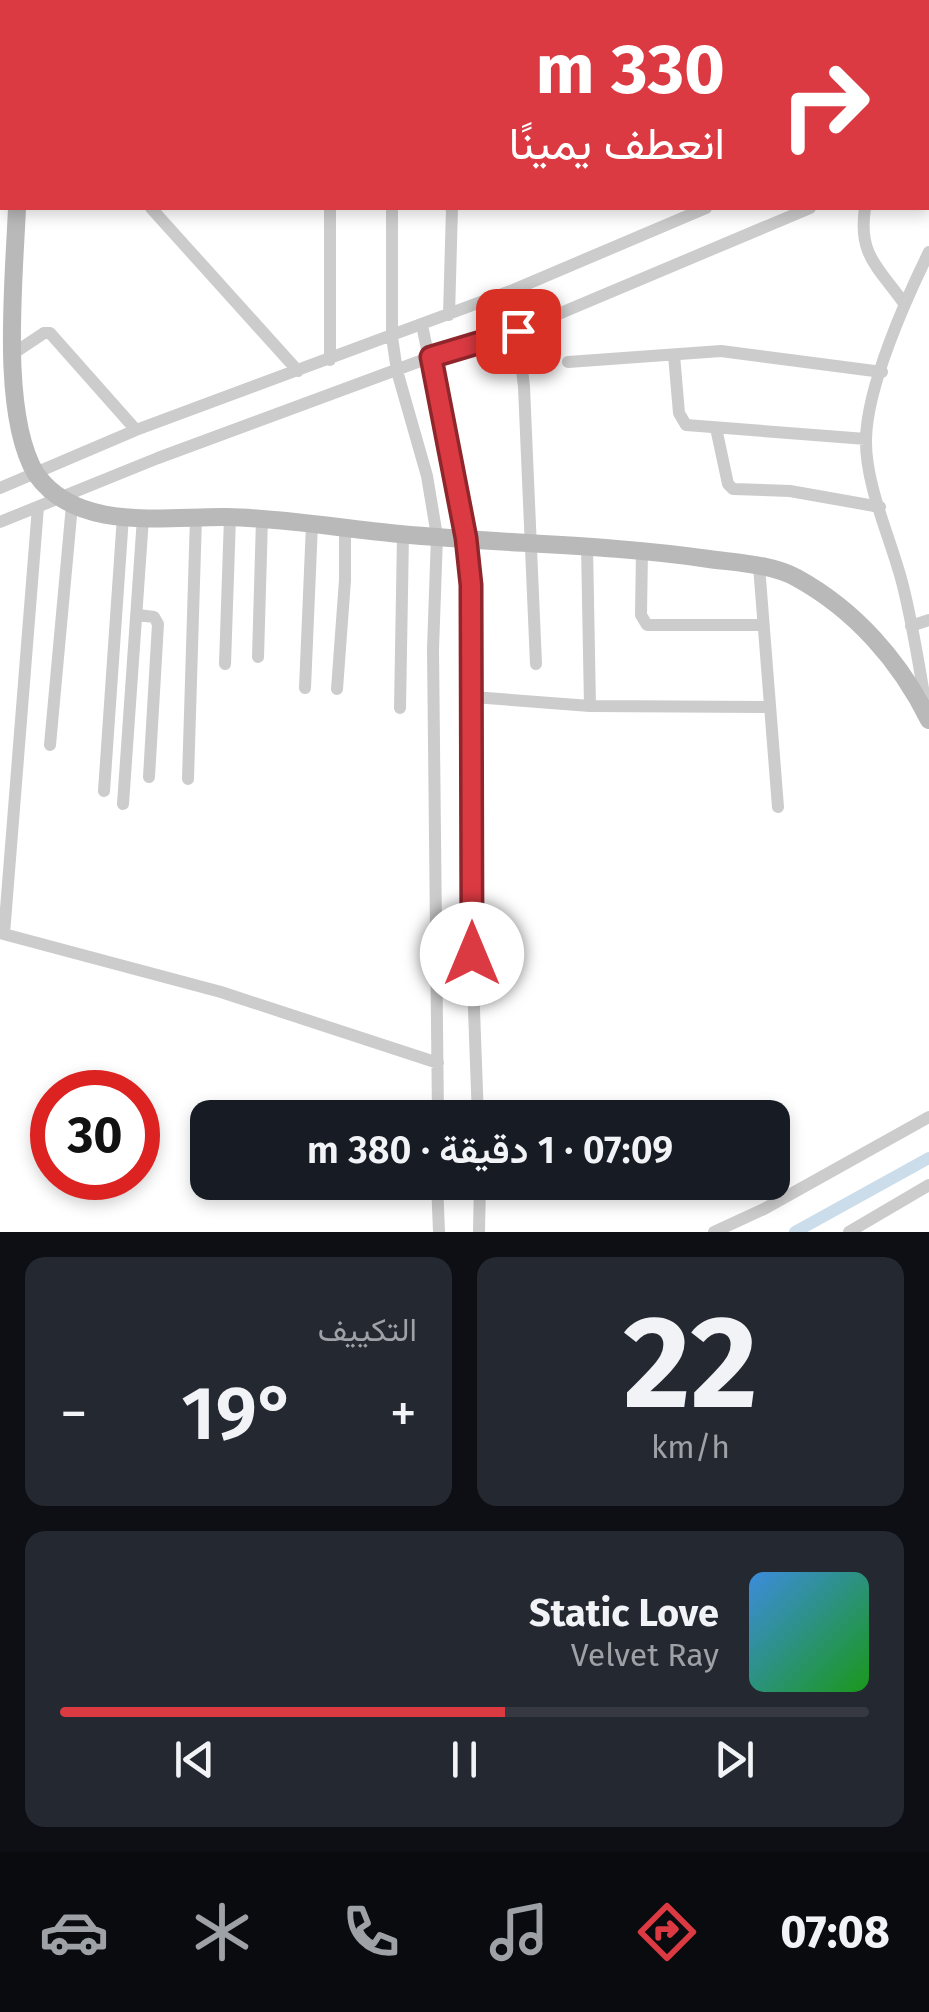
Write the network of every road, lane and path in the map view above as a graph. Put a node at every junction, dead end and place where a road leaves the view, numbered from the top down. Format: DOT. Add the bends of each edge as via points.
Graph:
graph roads {
  1 [pos="17,210"];
  2 [pos="153,210"];
  3 [pos="330,210"];
  4 [pos="392,210"];
  5 [pos="452,210"];
  6 [pos="698,210"];
  7 [pos="805,210"];
  8 [pos="865,210"];
  9 [pos="927,259"];
  10 [pos="512,290"];
  11 [pos="903,302"];
  12 [pos="449,314"];
  13 [pos="422,324"];
  14 [pos="518,331"];
  15 [pos="392,336"];
  16 [pos="11,355"];
  17 [pos="674,355"];
  18 [pos="431,357"];
  19 [pos="330,360"];
  20 [pos="568,362"];
  21 [pos="298,370"];
  22 [pos="398,371"];
  23 [pos="882,372"];
  24 [pos="716,428"];
  25 [pos="136,430"];
  26 [pos="866,439"];
  27 [pos="36,474"];
  28 [pos="0,488"];
  29 [pos="65,501"];
  30 [pos="38,507"];
  31 [pos="880,507"];
  32 [pos="123,516"];
  33 [pos="196,517"];
  34 [pos="230,517"];
  35 [pos="143,518"];
  36 [pos="262,519"];
  37 [pos="0,522"];
  38 [pos="312,524"];
  39 [pos="345,528"];
  40 [pos="403,535"];
  41 [pos="436,536"];
  42 [pos="466,538"];
  43 [pos="532,542"];
  44 [pos="587,546"];
  45 [pos="642,550"];
  46 [pos="759,566"];
  47 [pos="138,615"];
  48 [pos="929,620"];
  49 [pos="762,624"];
  50 [pos="912,626"];
  51 [pos="258,657"];
  52 [pos="225,664"];
  53 [pos="536,664"];
  54 [pos="305,688"];
  55 [pos="336,689"];
  56 [pos="473,696"];
  57 [pos="590,706"];
  58 [pos="770,707"];
  59 [pos="400,708"];
  60 [pos="928,718"];
  61 [pos="50,744"];
  62 [pos="149,776"];
  63 [pos="188,779"];
  64 [pos="104,791"];
  65 [pos="123,804"];
  66 [pos="778,807"];
  67 [pos="2,934"];
  68 [pos="438,1063"];
  69 [pos="438,1100"];
  70 [pos="477,1100"];
  71 [pos="929,1117"];
  72 [pos="929,1185"];
  73 [pos="438,1200"];
  74 [pos="480,1200"];
  75 [pos="438,1232"];
  76 [pos="480,1232"];
  77 [pos="714,1232"];
  78 [pos="849,1232"];
  1 -- 16 [label="street"];
  2 -- 21 [label="street"];
  3 -- 19 [label="street"];
  4 -- 15 [label="street"];
  5 -- 12 [label="street"];
  6 -- 10 [label="street"];
  7 -- 14 [label="street"];
  8 -- 11 [label="street" via="863,244"];
  9 -- 11 [label="street"];
  10 -- 12 [label="street"];
  10 -- 14 [label="street"];
  11 -- 23 [label="street"];
  12 -- 13 [label="street"];
  13 -- 15 [label="street"];
  13 -- 18 [label="street"];
  14 -- 18 [label="street"];
  14 -- 43 [label="street"];
  15 -- 19 [label="street"];
  15 -- 22 [label="street"];
  16 -- 25 [label="street" via="50,334"];
  16 -- 27 [label="street" via="10,402 19,442"];
  17 -- 20 [label="street"];
  17 -- 23 [label="street" via="721,351"];
  17 -- 24 [label="street" via="681,420"];
  18 -- 22 [label="street"];
  18 -- 42 [label="street"];
  19 -- 21 [label="street"];
  21 -- 25 [label="street"];
  22 -- 29 [label="street"];
  22 -- 41 [label="street"];
  23 -- 26 [label="street"];
  24 -- 26 [label="street"];
  24 -- 31 [label="street" via="733,488"];
  25 -- 27 [label="street"];
  26 -- 31 [label="street"];
  27 -- 28 [label="street"];
  27 -- 29 [label="street"];
  29 -- 30 [label="street"];
  29 -- 32 [label="street"];
  29 -- 61 [label="street"];
  30 -- 37 [label="street"];
  30 -- 67 [label="street"];
  31 -- 50 [label="street"];
  32 -- 35 [label="street"];
  32 -- 64 [label="street"];
  33 -- 34 [label="street"];
  33 -- 35 [label="street"];
  33 -- 63 [label="street"];
  34 -- 36 [label="street"];
  34 -- 52 [label="street"];
  35 -- 47 [label="street"];
  36 -- 38 [label="street"];
  36 -- 51 [label="street"];
  38 -- 39 [label="street"];
  38 -- 54 [label="street"];
  39 -- 40 [label="street"];
  39 -- 55 [label="street"];
  40 -- 41 [label="street"];
  40 -- 59 [label="street"];
  41 -- 42 [label="street"];
  41 -- 68 [label="street"];
  42 -- 43 [label="street"];
  42 -- 56 [label="street"];
  43 -- 44 [label="street"];
  43 -- 53 [label="street"];
  44 -- 45 [label="street"];
  44 -- 57 [label="street"];
  45 -- 46 [label="street"];
  45 -- 49 [label="street" via="641,615 647,625"];
  46 -- 49 [label="street"];
  46 -- 60 [label="street" via="796,578 852,617 881,644"];
  47 -- 62 [label="street" via="158,620"];
  47 -- 65 [label="street"];
  48 -- 50 [label="street"];
  49 -- 58 [label="street"];
  50 -- 60 [label="street"];
  56 -- 57 [label="street"];
  56 -- 70 [label="street"];
  57 -- 58 [label="street"];
  58 -- 66 [label="street"];
  67 -- 68 [label="street" via="221,992"];
  68 -- 69 [label="street"];
  71 -- 77 [label="street"];
  72 -- 78 [label="street"];
  73 -- 75 [label="street"];
  74 -- 76 [label="street"];
}
